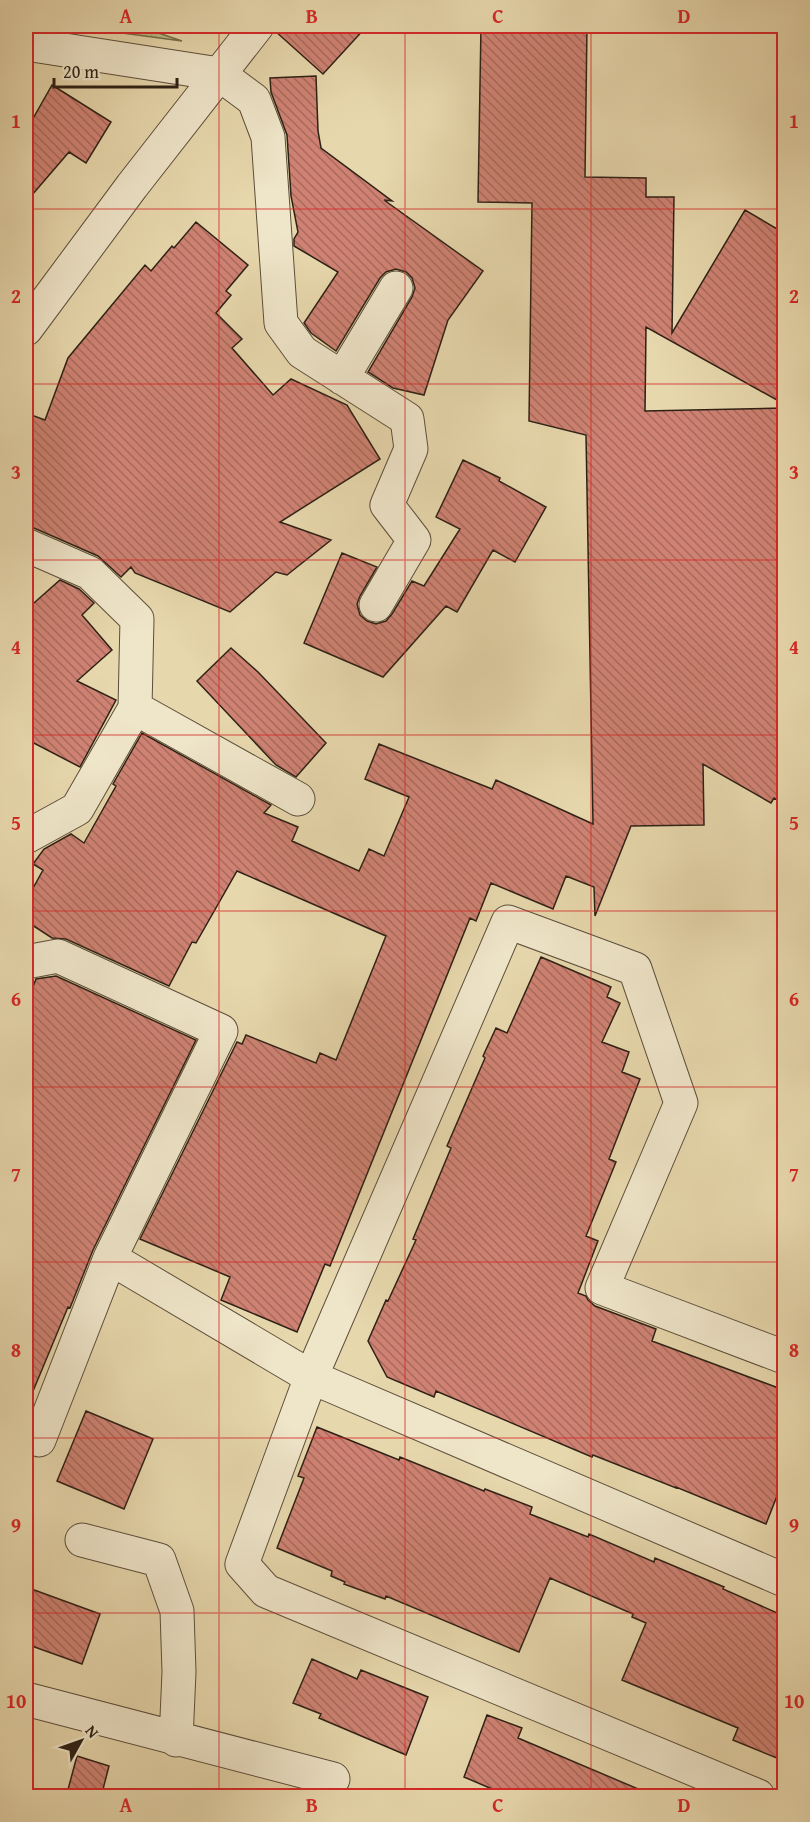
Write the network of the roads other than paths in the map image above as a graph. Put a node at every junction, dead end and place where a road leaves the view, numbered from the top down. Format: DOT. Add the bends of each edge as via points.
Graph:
graph roads {
  1 [pos="257,26"];
  2 [pos="26,45"];
  3 [pos="219,74"];
  4 [pos="396,288"];
  5 [pos="26,328"];
  6 [pos="342,378"];
  7 [pos="26,545"];
  8 [pos="376,605"];
  9 [pos="135,708"];
  10 [pos="298,799"];
  11 [pos="26,837"];
  12 [pos="26,962"];
  13 [pos="110,1258"];
  14 [pos="784,1358"];
  15 [pos="311,1377"];
  16 [pos="26,1434"];
  17 [pos="82,1540"];
  18 [pos="784,1580"];
  19 [pos="26,1699"];
  20 [pos="176,1740"];
  21 [pos="333,1779"];
  22 [pos="714,1788"];
  23 [pos="758,1797"];
  1 -- 3 [label="street"];
  2 -- 3 [label="street"];
  3 -- 5 [label="street"];
  3 -- 6 [label="street" via="254,100 268,137 281,322 302,352"];
  4 -- 6 [label="street"];
  6 -- 8 [label="street" via="407,419 411,449 387,505 414,540"];
  7 -- 9 [label="street" via="90,573 137,619"];
  9 -- 10 [label="street"];
  9 -- 11 [label="street" via="77,809"];
  12 -- 13 [label="street" via="58,956 221,1031"];
  13 -- 15 [label="street"];
  13 -- 16 [label="street" via="39,1440"];
  14 -- 15 [label="street" via="602,1288 681,1103 635,969 508,922"];
  15 -- 18 [label="street"];
  15 -- 22 [label="street" via="242,1563 266,1591"];
  17 -- 20 [label="street" via="159,1560 177,1611"];
  19 -- 20 [label="street"];
  20 -- 21 [label="street"];
  22 -- 23 [label="street"];
}
